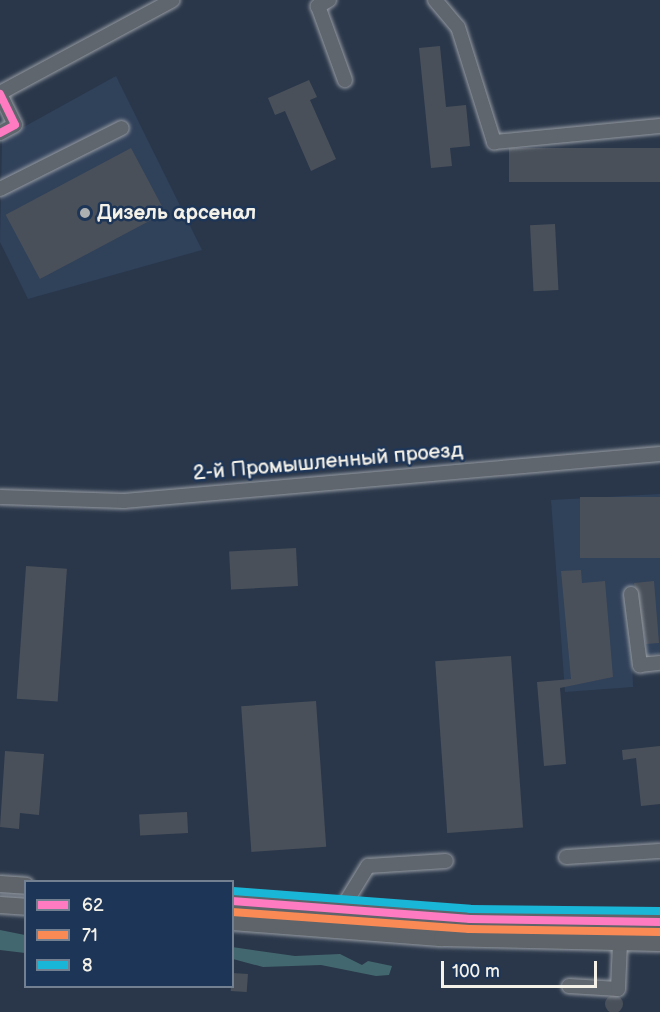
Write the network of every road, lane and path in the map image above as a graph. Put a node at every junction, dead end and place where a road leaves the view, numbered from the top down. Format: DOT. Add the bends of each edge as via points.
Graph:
graph roads {
  1 [pos="173,0"];
  2 [pos="329,0"];
  3 [pos="435,0"];
  4 [pos="345,80"];
  5 [pos="0,94"];
  6 [pos="660,126"];
  7 [pos="122,129"];
  8 [pos="0,133"];
  9 [pos="0,189"];
  10 [pos="660,454"];
  11 [pos="0,497"];
  12 [pos="631,594"];
  13 [pos="660,663"];
  14 [pos="660,851"];
  15 [pos="566,857"];
  16 [pos="446,861"];
  17 [pos="0,884"];
  18 [pos="24,886"];
  19 [pos="234,902"];
  20 [pos="0,905"];
  21 [pos="24,907"];
  22 [pos="341,910"];
  23 [pos="234,922"];
  24 [pos="660,922"];
  25 [pos="620,943"];
  26 [pos="660,943"];
  27 [pos="569,986"];
  1 -- 5 [label="street"];
  2 -- 4 [label="street" via="318,6"];
  3 -- 6 [label="street" via="458,27 494,142"];
  5 -- 8 [label="street" via="15,125"];
  7 -- 9 [label="street"];
  10 -- 11 [label="street, 2-й Промышленный проезд" via="124,501"];
  12 -- 13 [label="street" via="640,665"];
  14 -- 15 [label="street"];
  16 -- 22 [label="street" via="368,866"];
  17 -- 18 [label="main road"];
  19 -- 22 [label="main road"];
  20 -- 21 [label="main road"];
  22 -- 24 [label="main road" via="470,919"];
  23 -- 25 [label="main road" via="442,938"];
  25 -- 26 [label="main road"];
  25 -- 27 [label="street" via="618,988"];
}
